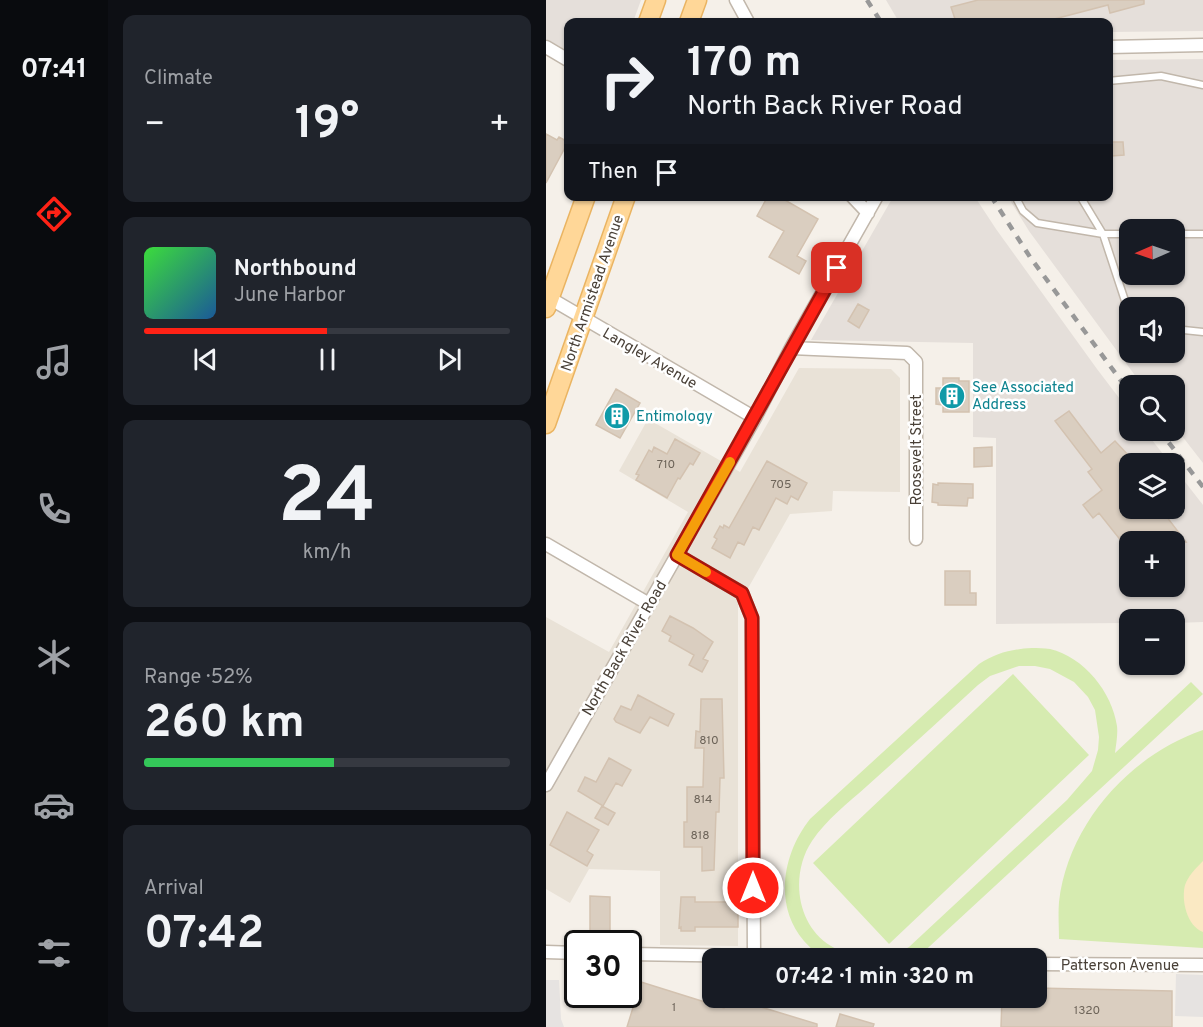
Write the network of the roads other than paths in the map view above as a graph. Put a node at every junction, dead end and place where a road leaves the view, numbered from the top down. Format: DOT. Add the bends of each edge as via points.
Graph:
graph roads {
  1 [pos="656,0"];
  2 [pos="697,0"];
  3 [pos="736,0"];
  4 [pos="649,18"];
  5 [pos="690,18"];
  6 [pos="746,18"];
  7 [pos="1203,45"];
  8 [pos="546,46"];
  9 [pos="1113,47"];
  10 [pos="564,57"];
  11 [pos="1113,81"];
  12 [pos="1203,85"];
  13 [pos="584,201"];
  14 [pos="624,201"];
  15 [pos="857,201"];
  16 [pos="874,201"];
  17 [pos="1018,201"];
  18 [pos="1083,201"];
  19 [pos="868,213"];
  20 [pos="1103,234"];
  21 [pos="1119,234"];
  22 [pos="1185,234"];
  23 [pos="1203,234"];
  24 [pos="1124,297"];
  25 [pos="547,301"];
  26 [pos="583,319"];
  27 [pos="1185,330"];
  28 [pos="1203,332"];
  29 [pos="791,348"];
  30 [pos="755,418"];
  31 [pos="546,424"];
  32 [pos="916,539"];
  33 [pos="546,544"];
  34 [pos="677,555"];
  35 [pos="649,604"];
  36 [pos="546,785"];
  37 [pos="546,952"];
  38 [pos="564,953"];
  39 [pos="642,954"];
  40 [pos="1047,964"];
  41 [pos="1203,965"];
  1 -- 4 [label="main road"];
  2 -- 5 [label="main road"];
  3 -- 6 [label="street"];
  7 -- 9 [label="street"];
  8 -- 10 [label="street"];
  11 -- 12 [label="lane" via="1161,76"];
  13 -- 25 [label="main road"];
  14 -- 26 [label="main road, North Armistead Avenue"];
  15 -- 19 [label="street"];
  16 -- 19 [label="street, North Back River Road"];
  17 -- 20 [label="lane" via="1037,223"];
  18 -- 20 [label="lane"];
  19 -- 29 [label="street, North Back River Road"];
  20 -- 21 [label="lane"];
  20 -- 24 [label="lane"];
  22 -- 23 [label="lane"];
  25 -- 26 [label="street, Langley Avenue"];
  26 -- 30 [label="street, Langley Avenue"];
  26 -- 31 [label="main road, North Armistead Avenue"];
  27 -- 28 [label="lane"];
  29 -- 30 [label="street, North Back River Road"];
  29 -- 32 [label="street, Roosevelt Street" via="907,353 916,362"];
  30 -- 34 [label="street, North Back River Road"];
  33 -- 35 [label="street"];
  34 -- 35 [label="street, North Back River Road"];
  34 -- 39 [label="street" via="742,593 752,618 754,956"];
  35 -- 36 [label="street, North Back River Road"];
  37 -- 38 [label="street"];
  40 -- 41 [label="street, Patterson Avenue"];
}
